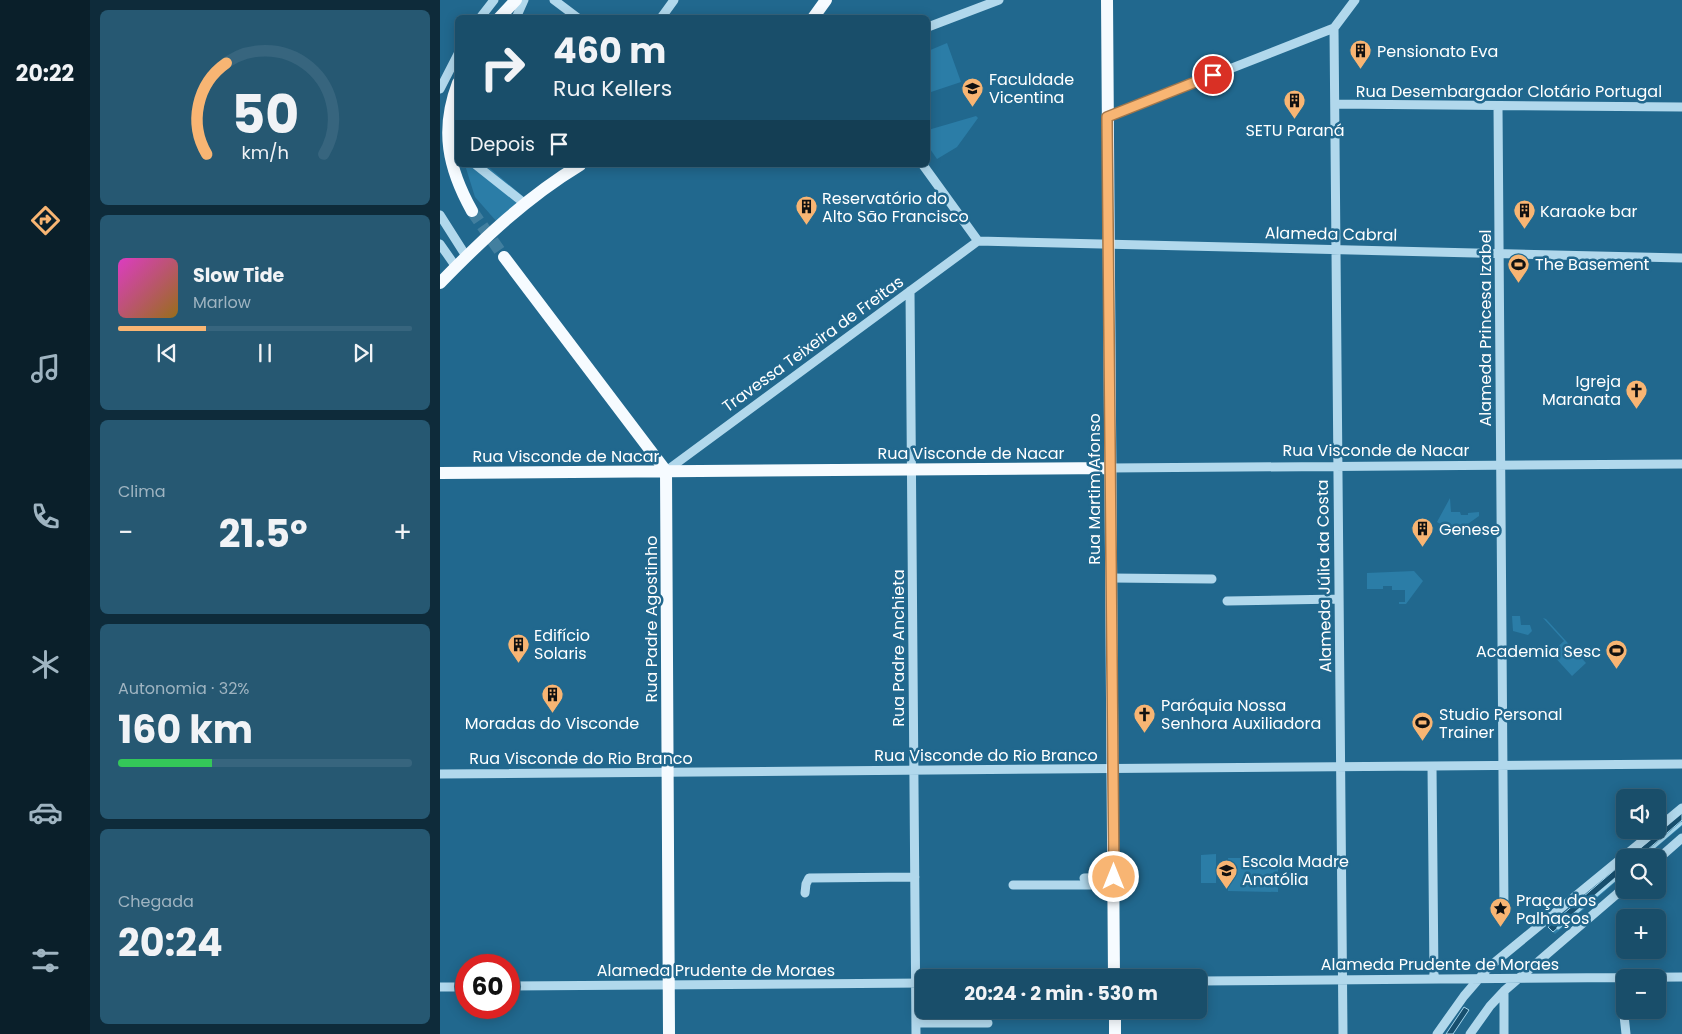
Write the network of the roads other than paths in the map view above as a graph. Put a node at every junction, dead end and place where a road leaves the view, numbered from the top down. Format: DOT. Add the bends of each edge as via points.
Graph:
graph roads {
  1 [pos="494,0"];
  2 [pos="506,0"];
  3 [pos="516,0"];
  4 [pos="524,0"];
  5 [pos="554,0"];
  6 [pos="674,0"];
  7 [pos="826,0"];
  8 [pos="999,0"];
  9 [pos="1107,0"];
  10 [pos="1355,0"];
  11 [pos="482,15"];
  12 [pos="499,15"];
  13 [pos="501,15"];
  14 [pos="517,15"];
  15 [pos="574,15"];
  16 [pos="663,15"];
  17 [pos="815,15"];
  18 [pos="930,26"];
  19 [pos="1334,28"];
  20 [pos="455,60"];
  21 [pos="440,89"];
  22 [pos="455,91"];
  23 [pos="1335,104"];
  24 [pos="1498,106"];
  25 [pos="1682,107"];
  26 [pos="1107,117"];
  27 [pos="479,167"];
  28 [pos="577,167"];
  29 [pos="924,167"];
  30 [pos="524,203"];
  31 [pos="472,211"];
  32 [pos="440,215"];
  33 [pos="978,241"];
  34 [pos="440,244"];
  35 [pos="1108,244"];
  36 [pos="1336,250"];
  37 [pos="1499,253"];
  38 [pos="466,256"];
  39 [pos="504,257"];
  40 [pos="1682,258"];
  41 [pos="456,266"];
  42 [pos="440,283"];
  43 [pos="910,291"];
  44 [pos="1682,464"];
  45 [pos="1500,465"];
  46 [pos="1338,466"];
  47 [pos="1110,468"];
  48 [pos="912,470"];
  49 [pos="666,471"];
  50 [pos="440,473"];
  51 [pos="1111,578"];
  52 [pos="1212,579"];
  53 [pos="1339,599"];
  54 [pos="1227,600"];
  55 [pos="1682,764"];
  56 [pos="1432,766"];
  57 [pos="1503,766"];
  58 [pos="1341,767"];
  59 [pos="1113,769"];
  60 [pos="914,770"];
  61 [pos="668,772"];
  62 [pos="440,774"];
  63 [pos="1682,808"];
  64 [pos="1666,821"];
  65 [pos="1682,838"];
  66 [pos="1645,839"];
  67 [pos="1666,852"];
  68 [pos="915,877"];
  69 [pos="1084,878"];
  70 [pos="1114,881"];
  71 [pos="1012,886"];
  72 [pos="805,893"];
  73 [pos="1616,895"];
  74 [pos="1504,911"];
  75 [pos="919,969"];
  76 [pos="1114,969"];
  77 [pos="1666,977"];
  78 [pos="1682,977"];
  79 [pos="1518,978"];
  80 [pos="1616,978"];
  81 [pos="1434,979"];
  82 [pos="1479,979"];
  83 [pos="1343,980"];
  84 [pos="1207,981"];
  85 [pos="915,983"];
  86 [pos="669,985"];
  87 [pos="455,986"];
  88 [pos="520,986"];
  89 [pos="440,987"];
  90 [pos="1504,991"];
  91 [pos="916,1019"];
  92 [pos="1115,1019"];
  93 [pos="1624,1019"];
  94 [pos="916,1023"];
  95 [pos="988,1023"];
  96 [pos="669,1034"];
  97 [pos="916,1034"];
  98 [pos="1115,1034"];
  99 [pos="1343,1034"];
  100 [pos="1437,1034"];
  101 [pos="1470,1034"];
  102 [pos="1504,1034"];
  103 [pos="1626,1034"];
  1 -- 11 [label="street"];
  2 -- 12 [label="main road"];
  3 -- 13 [label="main road"];
  4 -- 14 [label="street"];
  5 -- 15 [label="street"];
  6 -- 16 [label="street"];
  7 -- 17 [label="main road"];
  8 -- 18 [label="street"];
  9 -- 26 [label="main road, Rua Martim Afonso"];
  10 -- 19 [label="street"];
  19 -- 23 [label="street, Alameda Júlia da Costa"];
  19 -- 26 [label="street"];
  20 -- 21 [label="street"];
  22 -- 31 [label="main road" via="446,114 446,148 452,171"];
  23 -- 24 [label="street, Rua Desembargador Clotário Portugal"];
  23 -- 36 [label="street, Alameda Júlia da Costa"];
  24 -- 25 [label="street, Rua Desembargador Clotário Portugal"];
  24 -- 37 [label="street, Alameda Princesa Izabel"];
  26 -- 35 [label="main road, Rua Martim Afonso"];
  27 -- 30 [label="street"];
  28 -- 30 [label="main road"];
  29 -- 33 [label="street"];
  30 -- 38 [label="main road"];
  32 -- 38 [label="street"];
  33 -- 35 [label="street, Alameda Cabral"];
  33 -- 43 [label="street, Travessa Teixeira de Freitas"];
  34 -- 41 [label="street"];
  35 -- 36 [label="street, Alameda Cabral"];
  35 -- 47 [label="main road, Rua Martim Afonso"];
  36 -- 37 [label="street, Alameda Cabral"];
  36 -- 46 [label="street, Alameda Júlia da Costa"];
  37 -- 40 [label="street, Alameda Cabral"];
  37 -- 45 [label="street, Alameda Princesa Izabel"];
  38 -- 41 [label="main road"];
  39 -- 49 [label="main road"];
  41 -- 42 [label="main road"];
  43 -- 48 [label="street, Rua Padre Anchieta"];
  43 -- 49 [label="street, Travessa Teixeira de Freitas"];
  44 -- 45 [label="street, Rua Visconde de Nacar"];
  45 -- 46 [label="street, Rua Visconde de Nacar"];
  45 -- 57 [label="street, Alameda Princesa Izabel"];
  46 -- 47 [label="street, Rua Visconde de Nacar"];
  46 -- 53 [label="street, Alameda Júlia da Costa"];
  47 -- 48 [label="main road, Rua Visconde de Nacar"];
  47 -- 51 [label="main road, Rua Martim Afonso"];
  48 -- 49 [label="main road, Rua Visconde de Nacar"];
  48 -- 60 [label="street, Rua Padre Anchieta"];
  49 -- 50 [label="main road, Rua Visconde de Nacar"];
  49 -- 61 [label="main road, Rua Padre Agostinho"];
  51 -- 52 [label="street"];
  51 -- 59 [label="main road, Rua Martim Afonso"];
  53 -- 54 [label="street"];
  53 -- 58 [label="street, Alameda Júlia da Costa"];
  55 -- 57 [label="street, Rua Visconde do Rio Branco"];
  56 -- 57 [label="street, Rua Visconde do Rio Branco"];
  56 -- 58 [label="street, Rua Visconde do Rio Branco"];
  56 -- 81 [label="street"];
  57 -- 74 [label="street, Alameda Princesa Izabel"];
  58 -- 59 [label="street, Rua Visconde do Rio Branco"];
  58 -- 83 [label="street, Alameda Júlia da Costa"];
  59 -- 60 [label="street, Rua Visconde do Rio Branco"];
  59 -- 70 [label="main road, Rua Martim Afonso"];
  60 -- 61 [label="street, Rua Visconde do Rio Branco"];
  60 -- 68 [label="street, Rua Padre Anchieta"];
  61 -- 62 [label="street, Rua Visconde do Rio Branco"];
  61 -- 86 [label="main road, Rua Padre Agostinho"];
  63 -- 64 [label="street"];
  65 -- 67 [label="street"];
  66 -- 82 [label="street" via="1489,967"];
  68 -- 72 [label="street" via="809,878"];
  68 -- 75 [label="street, Rua Padre Anchieta"];
  69 -- 70 [label="street"];
  70 -- 71 [label="street"];
  70 -- 76 [label="main road, Rua Martim Afonso"];
  73 -- 79 [label="street"];
  77 -- 78 [label="street, Alameda Prudente de Moraes"];
  79 -- 80 [label="street, Alameda Prudente de Moraes"];
  79 -- 82 [label="street, Alameda Prudente de Moraes"];
  79 -- 90 [label="street"];
  81 -- 82 [label="street, Alameda Prudente de Moraes"];
  81 -- 83 [label="street, Alameda Prudente de Moraes"];
  82 -- 100 [label="street"];
  83 -- 84 [label="street, Alameda Prudente de Moraes"];
  83 -- 99 [label="street, Alameda Júlia da Costa"];
  85 -- 86 [label="street, Alameda Prudente de Moraes"];
  86 -- 88 [label="street, Alameda Prudente de Moraes"];
  86 -- 96 [label="main road, Rua Padre Agostinho"];
  87 -- 89 [label="street"];
  90 -- 101 [label="street"];
  90 -- 102 [label="street"];
  91 -- 94 [label="street, Rua Padre Anchieta"];
  92 -- 98 [label="main road"];
  93 -- 103 [label="street"];
  94 -- 95 [label="street"];
  94 -- 97 [label="street, Rua Padre Anchieta"];
}
